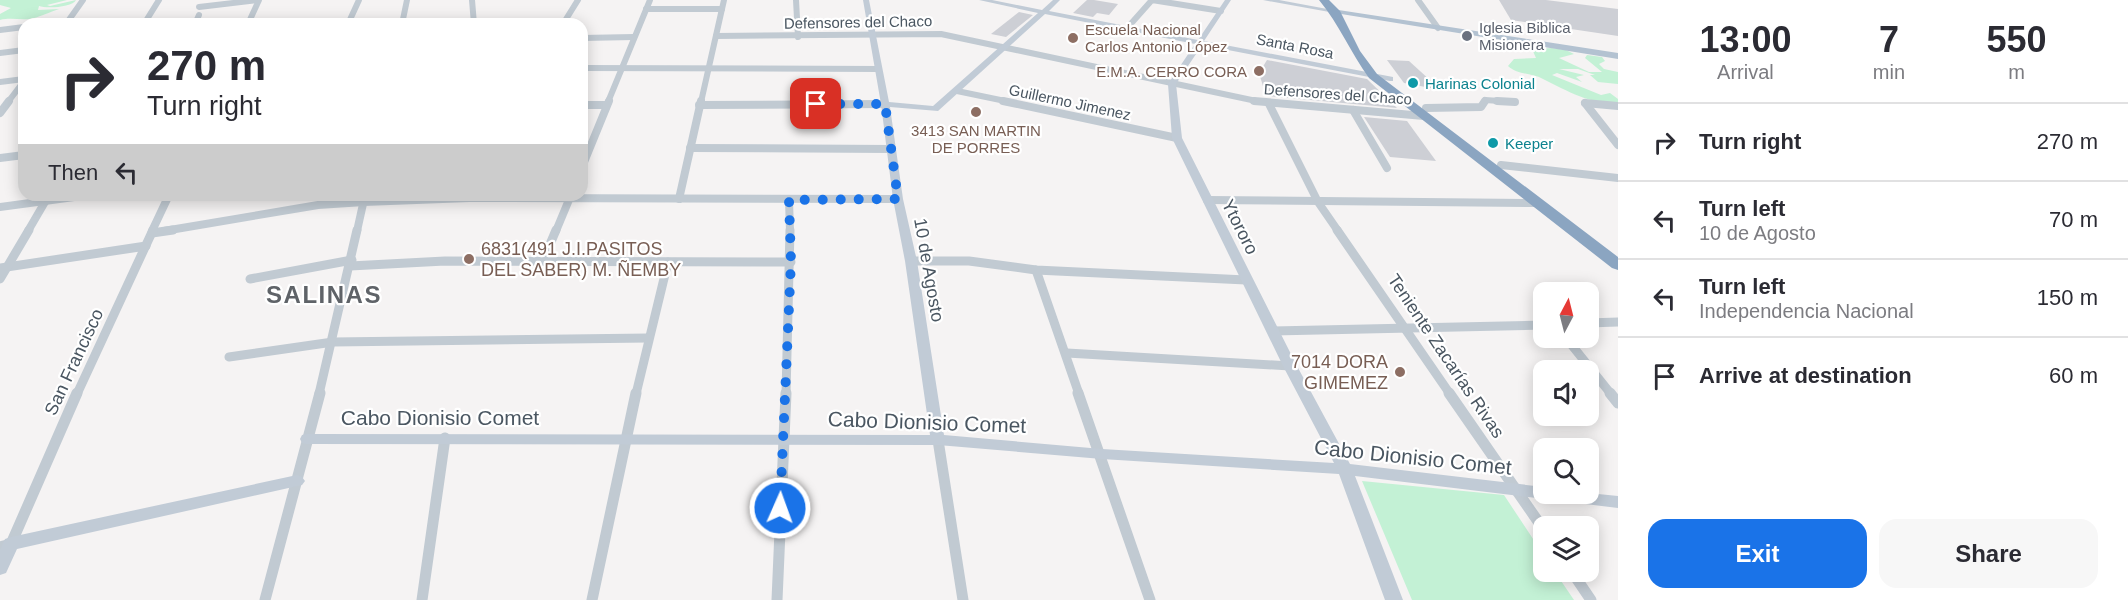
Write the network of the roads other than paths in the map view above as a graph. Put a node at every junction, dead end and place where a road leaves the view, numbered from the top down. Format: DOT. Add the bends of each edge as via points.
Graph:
graph roads {
  1 [pos="83,0"];
  2 [pos="159,0"];
  3 [pos="259,0"];
  4 [pos="359,0"];
  5 [pos="407,0"];
  6 [pos="472,0"];
  7 [pos="578,0"];
  8 [pos="650,0"];
  9 [pos="724,0"];
  10 [pos="796,0"];
  11 [pos="866,0"];
  12 [pos="982,0"];
  13 [pos="1057,0"];
  14 [pos="1153,0"];
  15 [pos="1228,0"];
  16 [pos="1266,0"];
  17 [pos="1324,0"];
  18 [pos="1418,0"];
  19 [pos="1335,5"];
  20 [pos="199,7"];
  21 [pos="646,9"];
  22 [pos="722,9"];
  23 [pos="1221,10"];
  24 [pos="1044,12"];
  25 [pos="1346,13"];
  26 [pos="199,15"];
  27 [pos="70,18"];
  28 [pos="148,18"];
  29 [pos="198,18"];
  30 [pos="251,18"];
  31 [pos="351,18"];
  32 [pos="403,18"];
  33 [pos="474,18"];
  34 [pos="567,18"];
  35 [pos="1128,27"];
  36 [pos="18,28"];
  37 [pos="1438,28"];
  38 [pos="0,30"];
  39 [pos="716,36"];
  40 [pos="874,36"];
  41 [pos="634,37"];
  42 [pos="798,37"];
  43 [pos="588,38"];
  44 [pos="1201,41"];
  45 [pos="1005,47"];
  46 [pos="18,50"];
  47 [pos="0,52"];
  48 [pos="1618,56"];
  49 [pos="588,68"];
  50 [pos="622,68"];
  51 [pos="710,68"];
  52 [pos="879,69"];
  53 [pos="1373,76"];
  54 [pos="1390,79"];
  55 [pos="18,80"];
  56 [pos="0,82"];
  57 [pos="1172,84"];
  58 [pos="18,88"];
  59 [pos="957,91"];
  60 [pos="1515,102"];
  61 [pos="885,104"];
  62 [pos="1269,104"];
  63 [pos="588,105"];
  64 [pos="606,105"];
  65 [pos="699,105"];
  66 [pos="1618,106"];
  67 [pos="1353,110"];
  68 [pos="1425,112"];
  69 [pos="0,113"];
  70 [pos="1177,138"];
  71 [pos="588,144"];
  72 [pos="1618,145"];
  73 [pos="690,148"];
  74 [pos="892,149"];
  75 [pos="18,156"];
  76 [pos="0,158"];
  77 [pos="1501,165"];
  78 [pos="1387,168"];
  79 [pos="1618,178"];
  80 [pos="588,197"];
  81 [pos="679,199"];
  82 [pos="898,199"];
  83 [pos="789,200"];
  84 [pos="1207,200"];
  85 [pos="32,201"];
  86 [pos="46,201"];
  87 [pos="166,201"];
  88 [pos="349,201"];
  89 [pos="365,201"];
  90 [pos="568,201"];
  91 [pos="1318,202"];
  92 [pos="1536,203"];
  93 [pos="0,207"];
  94 [pos="152,233"];
  95 [pos="146,246"];
  96 [pos="1618,254"];
  97 [pos="543,261"];
  98 [pos="911,261"];
  99 [pos="668,262"];
  100 [pos="791,262"];
  101 [pos="351,263"];
  102 [pos="1618,265"];
  103 [pos="4,267"];
  104 [pos="1036,270"];
  105 [pos="0,279"];
  106 [pos="250,279"];
  107 [pos="1246,280"];
  108 [pos="1618,322"];
  109 [pos="1599,323"];
  110 [pos="1533,325"];
  111 [pos="1406,328"];
  112 [pos="1273,331"];
  113 [pos="648,338"];
  114 [pos="333,342"];
  115 [pos="1574,348"];
  116 [pos="1067,353"];
  117 [pos="229,357"];
  118 [pos="1290,366"];
  119 [pos="1618,403"];
  120 [pos="445,438"];
  121 [pos="627,438"];
  122 [pos="307,439"];
  123 [pos="782,439"];
  124 [pos="938,440"];
  125 [pos="1102,454"];
  126 [pos="1345,469"];
  127 [pos="297,481"];
  128 [pos="1516,490"];
  129 [pos="1533,492"];
  130 [pos="1599,500"];
  131 [pos="1618,502"];
  132 [pos="1534,516"];
  133 [pos="5,546"];
  134 [pos="0,568"];
  135 [pos="1579,582"];
  136 [pos="265,600"];
  137 [pos="422,600"];
  138 [pos="592,600"];
  139 [pos="777,600"];
  140 [pos="963,600"];
  141 [pos="1150,600"];
  142 [pos="1394,600"];
  143 [pos="1591,600"];
  1 -- 27 [label="street"];
  2 -- 28 [label="street"];
  3 -- 20 [label="street"];
  3 -- 30 [label="street"];
  4 -- 31 [label="street"];
  5 -- 32 [label="street"];
  6 -- 33 [label="street"];
  7 -- 34 [label="street"];
  8 -- 21 [label="street"];
  9 -- 22 [label="street"];
  10 -- 42 [label="street"];
  11 -- 40 [label="street, 10 de Agosto"];
  12 -- 24 [label="street, Santa Rosa"];
  13 -- 24 [label="street"];
  14 -- 23 [label="street"];
  14 -- 35 [label="street"];
  15 -- 23 [label="street"];
  16 -- 19 [label="street"];
  17 -- 19 [label="highway"];
  18 -- 37 [label="street"];
  19 -- 25 [label="highway"];
  19 -- 53 [label="highway" via="1355,51"];
  21 -- 22 [label="street"];
  21 -- 41 [label="street"];
  22 -- 39 [label="street"];
  23 -- 44 [label="street"];
  24 -- 35 [label="street, Santa Rosa"];
  24 -- 45 [label="street"];
  25 -- 37 [label="main road"];
  25 -- 54 [label="highway" via="1371,59"];
  26 -- 29 [label="street"];
  35 -- 44 [label="street, Santa Rosa"];
  36 -- 38 [label="street"];
  37 -- 48 [label="main road"];
  39 -- 42 [label="street, Defensores del Chaco"];
  39 -- 51 [label="street"];
  40 -- 42 [label="street, Defensores del Chaco"];
  40 -- 45 [label="street, Defensores del Chaco" via="941,34"];
  40 -- 52 [label="street, 10 de Agosto"];
  41 -- 43 [label="street"];
  41 -- 50 [label="street"];
  44 -- 53 [label="street, Santa Rosa"];
  44 -- 57 [label="street"];
  45 -- 57 [label="street, Defensores del Chaco"];
  45 -- 59 [label="street"];
  46 -- 47 [label="street"];
  49 -- 50 [label="street"];
  50 -- 51 [label="street"];
  50 -- 64 [label="street"];
  51 -- 52 [label="street"];
  51 -- 65 [label="street"];
  52 -- 61 [label="street, 10 de Agosto"];
  53 -- 54 [label="street, Santa Rosa"];
  53 -- 68 [label="highway"];
  54 -- 68 [label="highway"];
  55 -- 56 [label="street"];
  57 -- 62 [label="street, Defensores del Chaco"];
  57 -- 70 [label="street, Ytororo"];
  58 -- 69 [label="street"];
  59 -- 61 [label="street" via="935,109"];
  59 -- 70 [label="street, Guillermo Jimenez"];
  60 -- 68 [label="street, Defensores del Chaco" via="1485,100 1481,107"];
  61 -- 65 [label="street"];
  61 -- 74 [label="street, 10 de Agosto"];
  62 -- 67 [label="street, Defensores del Chaco"];
  62 -- 91 [label="street, Teniente Zacarías Rivas"];
  63 -- 64 [label="street"];
  64 -- 71 [label="street"];
  65 -- 73 [label="street"];
  66 -- 72 [label="street" via="1584,104"];
  67 -- 68 [label="street, Defensores del Chaco"];
  67 -- 78 [label="street"];
  68 -- 77 [label="highway"];
  68 -- 92 [label="highway"];
  70 -- 84 [label="street, Ytororo"];
  73 -- 74 [label="street"];
  73 -- 81 [label="street"];
  74 -- 82 [label="street, 10 de Agosto"];
  75 -- 76 [label="street"];
  77 -- 79 [label="street"];
  77 -- 96 [label="highway"];
  80 -- 81 [label="street"];
  81 -- 83 [label="street"];
  82 -- 83 [label="street"];
  82 -- 98 [label="street, 10 de Agosto"];
  83 -- 100 [label="street"];
  84 -- 91 [label="street"];
  84 -- 107 [label="street, Ytororo"];
  85 -- 93 [label="street"];
  86 -- 103 [label="street"];
  87 -- 94 [label="street, San Francisco"];
  88 -- 94 [label="street"];
  89 -- 101 [label="street"];
  90 -- 97 [label="street"];
  91 -- 92 [label="street"];
  91 -- 111 [label="street, Teniente Zacarías Rivas"];
  92 -- 102 [label="highway"];
  94 -- 95 [label="street, San Francisco"];
  95 -- 103 [label="street"];
  95 -- 133 [label="street, San Francisco"];
  97 -- 99 [label="street"];
  97 -- 101 [label="street"];
  98 -- 104 [label="street" via="969,261"];
  98 -- 124 [label="street, 10 de Agosto"];
  99 -- 100 [label="street"];
  99 -- 113 [label="street"];
  100 -- 123 [label="street"];
  101 -- 106 [label="street"];
  101 -- 114 [label="street"];
  103 -- 105 [label="street"];
  104 -- 107 [label="street"];
  104 -- 116 [label="street"];
  107 -- 112 [label="street, Ytororo"];
  108 -- 109 [label="street"];
  110 -- 111 [label="street"];
  111 -- 112 [label="street"];
  111 -- 128 [label="street, Teniente Zacarías Rivas"];
  112 -- 118 [label="street, Ytororo"];
  113 -- 114 [label="street"];
  113 -- 121 [label="street"];
  114 -- 117 [label="street"];
  114 -- 122 [label="street"];
  115 -- 119 [label="street"];
  116 -- 118 [label="street"];
  116 -- 125 [label="street"];
  118 -- 126 [label="street, Ytororo"];
  120 -- 121 [label="street, Cabo Dionisio Comet"];
  120 -- 122 [label="street, Cabo Dionisio Comet"];
  120 -- 137 [label="street"];
  121 -- 123 [label="street, Cabo Dionisio Comet"];
  121 -- 138 [label="street"];
  122 -- 127 [label="street"];
  123 -- 124 [label="street, Cabo Dionisio Comet"];
  123 -- 139 [label="street"];
  124 -- 125 [label="street, Cabo Dionisio Comet"];
  124 -- 140 [label="street"];
  125 -- 126 [label="street, Cabo Dionisio Comet"];
  125 -- 141 [label="street"];
  126 -- 128 [label="street, Cabo Dionisio Comet"];
  126 -- 142 [label="street, Ytororo"];
  127 -- 133 [label="street"];
  127 -- 136 [label="street"];
  128 -- 129 [label="street, Cabo Dionisio Comet"];
  128 -- 132 [label="street, Teniente Zacarías Rivas"];
  130 -- 131 [label="street"];
  133 -- 134 [label="street"];
  135 -- 143 [label="street"];
}
